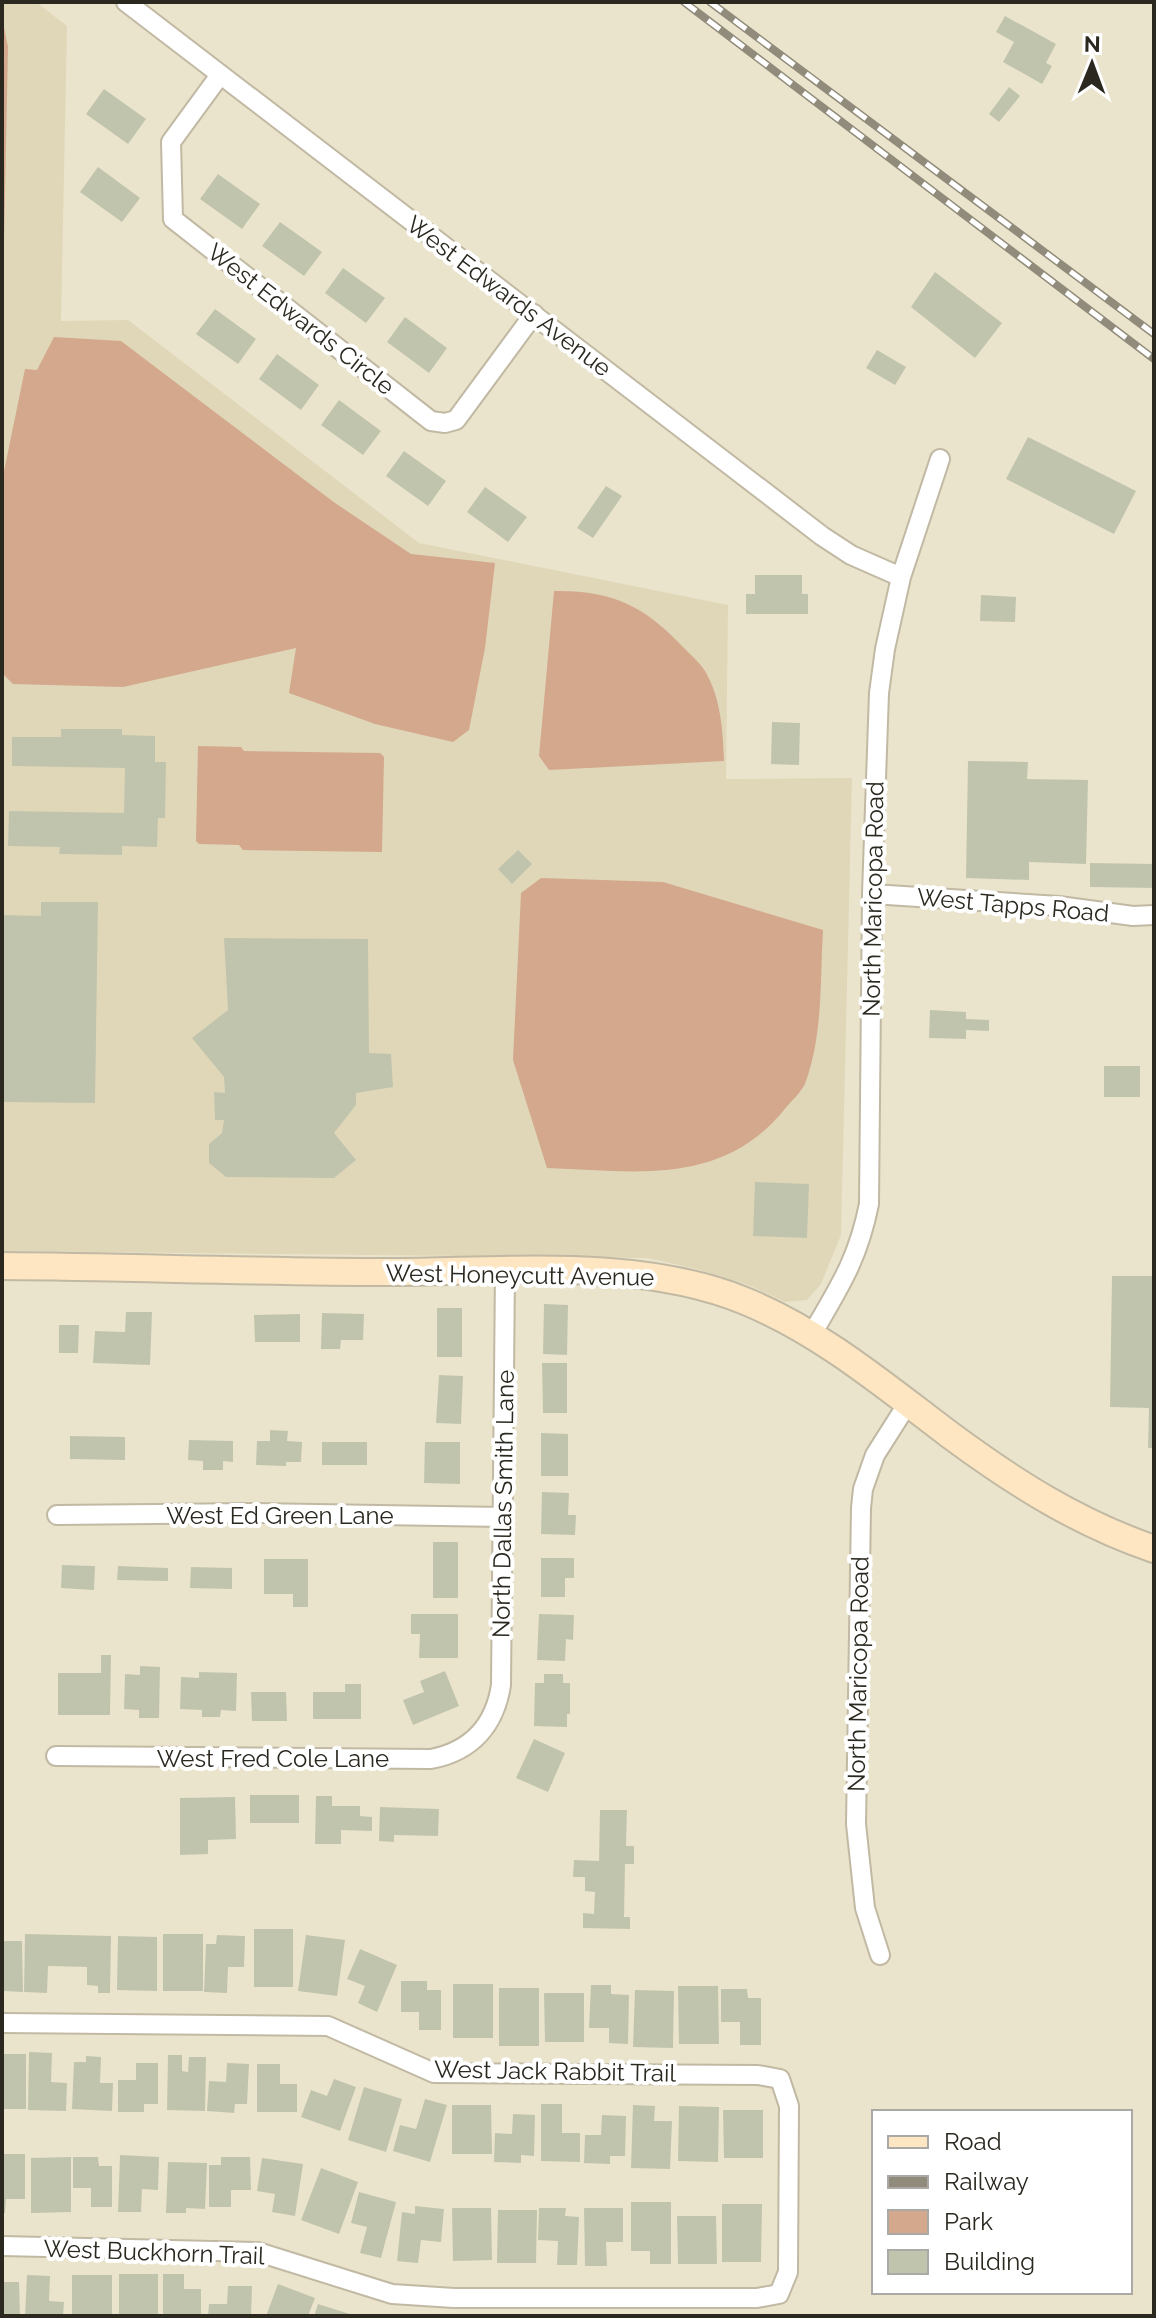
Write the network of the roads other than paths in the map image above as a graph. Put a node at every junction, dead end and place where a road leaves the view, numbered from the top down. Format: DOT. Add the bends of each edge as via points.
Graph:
graph roads {
  1 [pos="126,2"];
  2 [pos="220,75"];
  3 [pos="534,314"];
  4 [pos="940,459"];
  5 [pos="901,577"];
  6 [pos="872,894"];
  7 [pos="1154,915"];
  8 [pos="2,1266"];
  9 [pos="505,1271"];
  10 [pos="812,1334"];
  11 [pos="908,1403"];
  12 [pos="57,1515"];
  13 [pos="503,1517"];
  14 [pos="1154,1549"];
  15 [pos="482,1733"];
  16 [pos="56,1756"];
  17 [pos="880,1955"];
  18 [pos="2,2023"];
  19 [pos="2,2246"];
  20 [pos="779,2294"];
  21 [pos="423,2296"];
  22 [pos="423,2316"];
  1 -- 2 [label="street, West Edwards Avenue"];
  2 -- 3 [label="street, West Edwards Avenue"];
  2 -- 3 [label="street, West Edwards Circle" via="171,142 173,219 431,421 456,420"];
  3 -- 5 [label="street, West Edwards Avenue" via="822,536"];
  4 -- 5 [label="street, North Maricopa Road"];
  5 -- 6 [label="street, North Maricopa Road" via="879,693"];
  6 -- 7 [label="street, West Tapps Road"];
  6 -- 10 [label="street, North Maricopa Road" via="869,1204 848,1275"];
  8 -- 9 [label="street, West Honeycutt Avenue"];
  9 -- 10 [label="street, West Honeycutt Avenue" via="662,1277 747,1302"];
  9 -- 13 [label="street, North Dallas Smith Lane"];
  10 -- 11 [label="street, West Honeycutt Avenue"];
  11 -- 14 [label="street, West Honeycutt Avenue" via="1031,1491 1088,1524"];
  11 -- 17 [label="street, North Maricopa Road" via="875,1455 861,1508 856,1824 865,1908"];
  12 -- 13 [label="street, West Ed Green Lane"];
  13 -- 15 [label="street, North Dallas Smith Lane" via="501,1685"];
  15 -- 16 [label="street, West Fred Cole Lane" via="462,1749 431,1759"];
  18 -- 20 [label="street, West Jack Rabbit Trail" via="328,2026 434,2073 780,2079 789,2106 788,2272"];
  19 -- 21 [label="street, West Buckhorn Trail" via="258,2252 392,2294"];
  20 -- 21 [label="street, West Buckhorn Trail"];
  21 -- 22 [label="street"];
}
